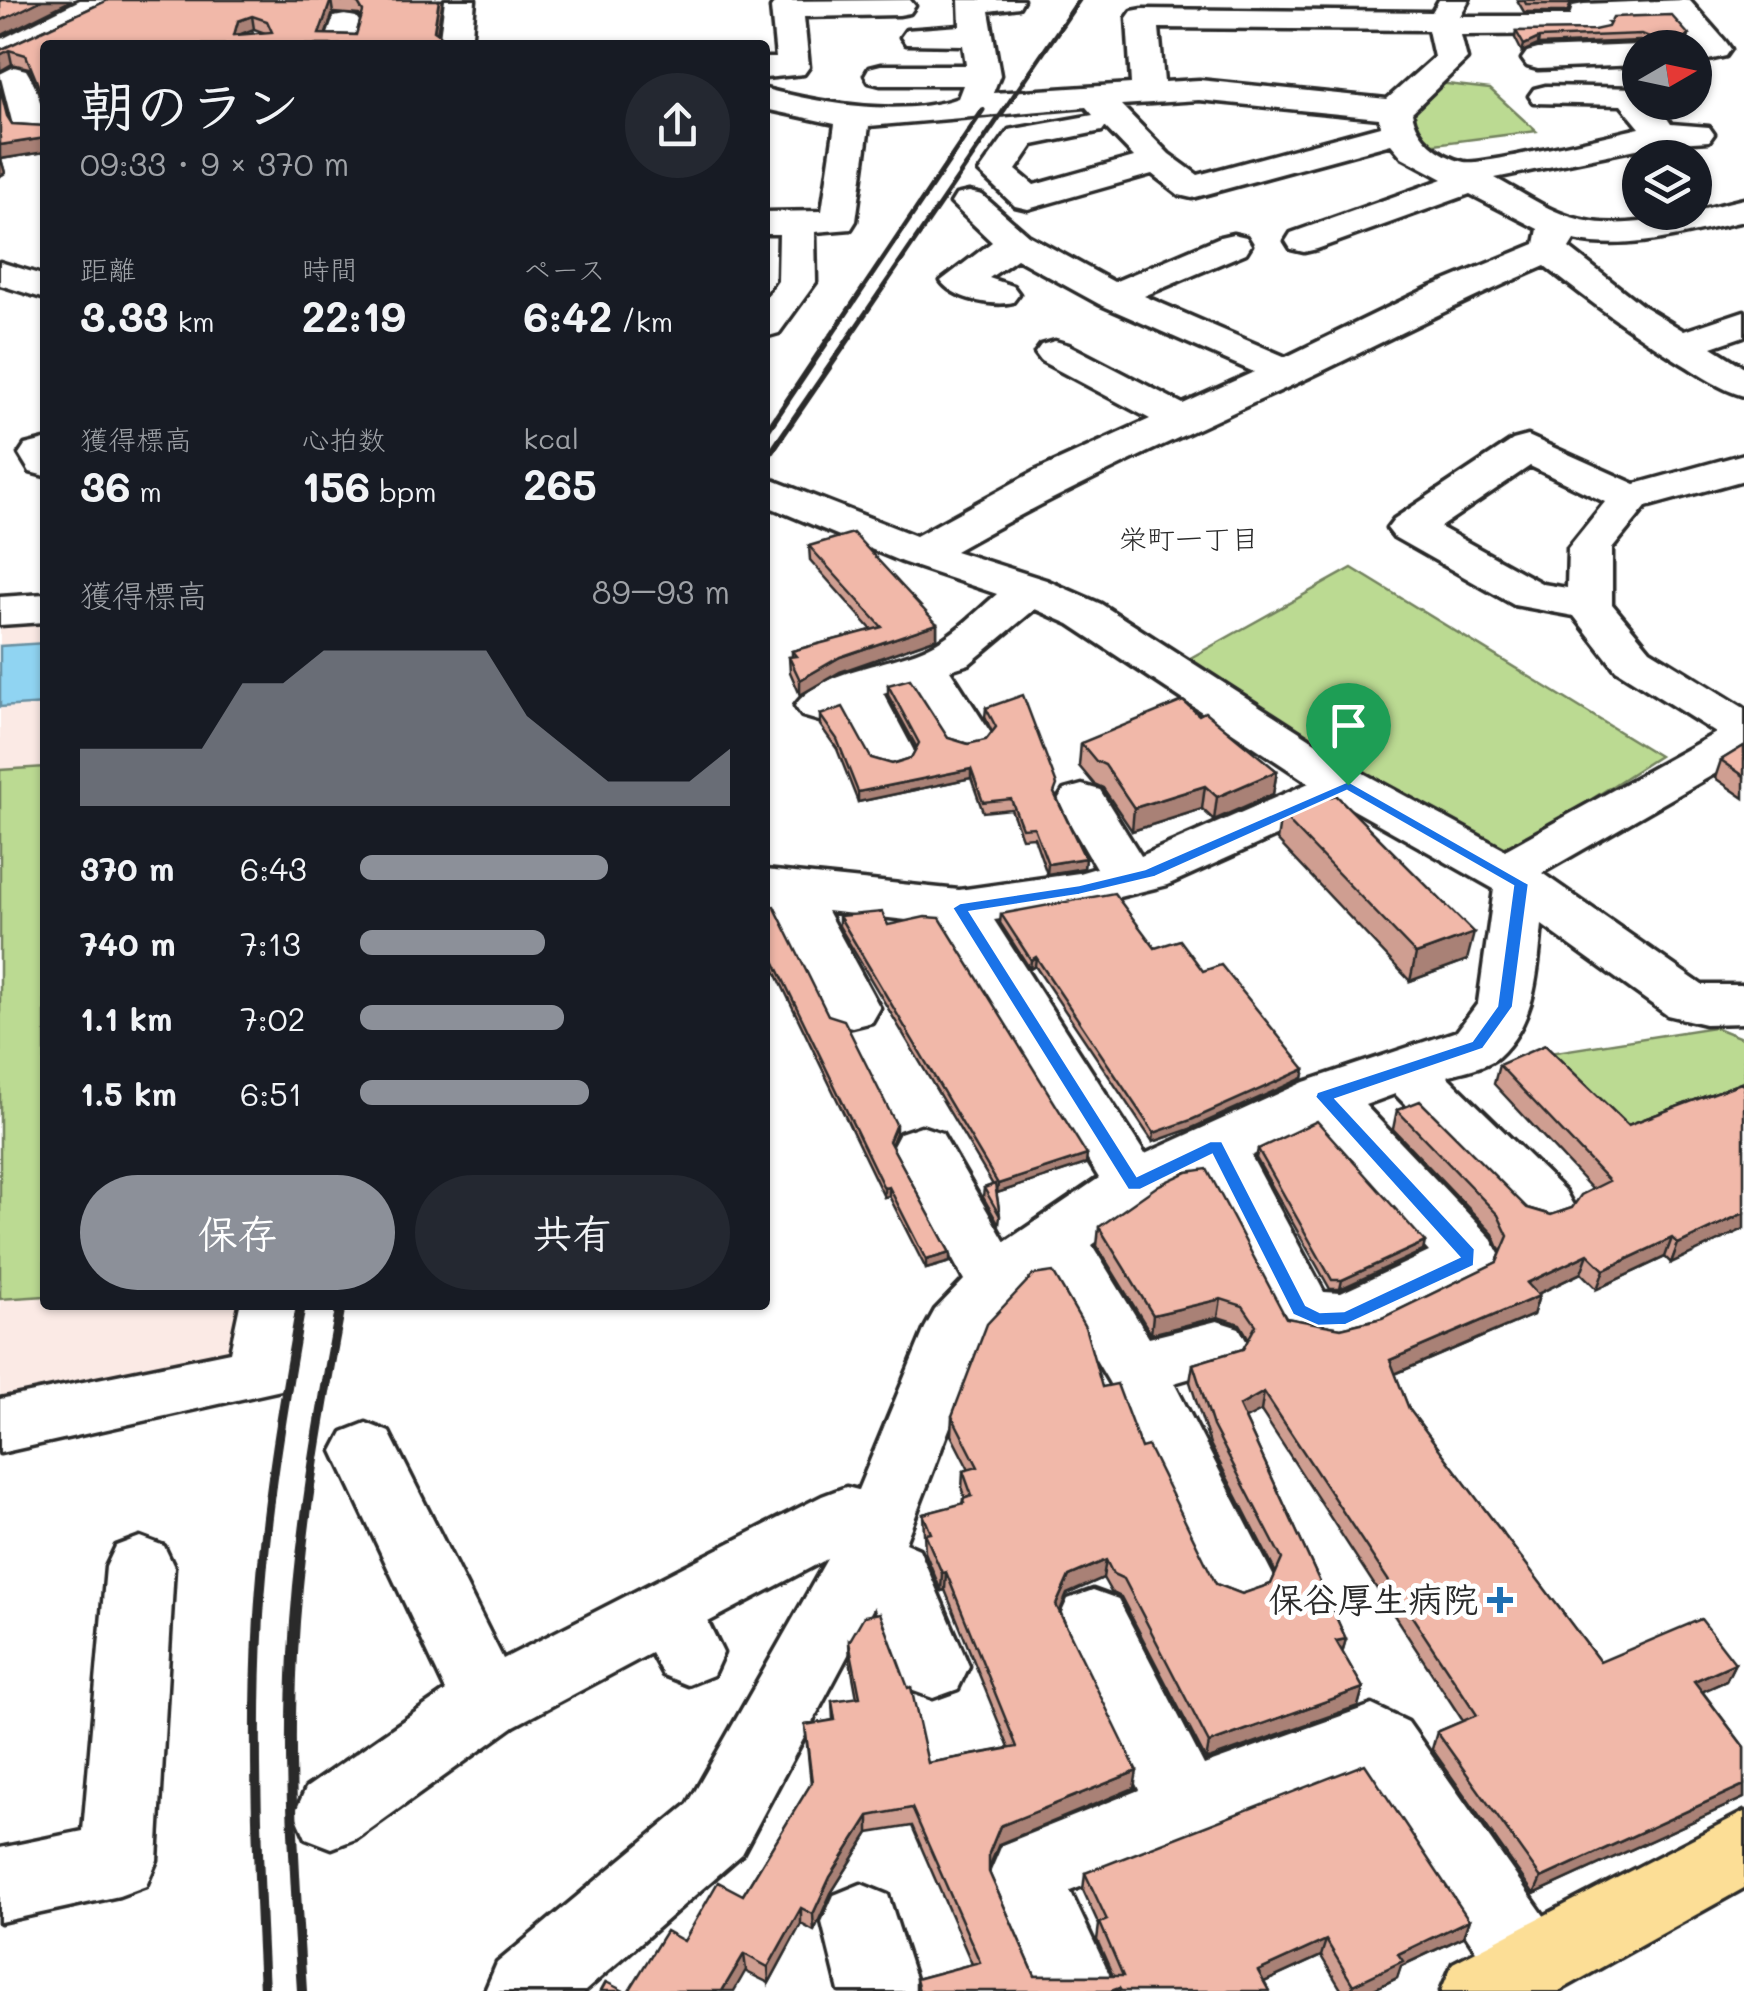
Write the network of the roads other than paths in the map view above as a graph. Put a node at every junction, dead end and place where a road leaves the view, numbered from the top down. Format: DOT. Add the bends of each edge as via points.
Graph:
graph roads {
  1 [pos="104,0"];
  2 [pos="461,0"];
  3 [pos="1008,0"];
  4 [pos="899,6"];
  5 [pos="1447,26"];
  6 [pos="1698,30"];
  7 [pos="976,35"];
  8 [pos="917,37"];
  9 [pos="53,40"];
  10 [pos="455,40"];
  11 [pos="40,50"];
  12 [pos="1622,56"];
  13 [pos="770,68"];
  14 [pos="15,70"];
  15 [pos="881,76"];
  16 [pos="978,90"];
  17 [pos="1148,93"];
  18 [pos="1538,96"];
  19 [pos="770,100"];
  20 [pos="1105,108"];
  21 [pos="853,118"];
  22 [pos="1396,121"];
  23 [pos="40,127"];
  24 [pos="1661,134"];
  25 [pos="1697,134"];
  26 [pos="1157,161"];
  27 [pos="1467,178"];
  28 [pos="969,203"];
  29 [pos="1744,210"];
  30 [pos="781,223"];
  31 [pos="1552,238"];
  32 [pos="1304,241"];
  33 [pos="1015,243"];
  34 [pos="1233,245"];
  35 [pos="0,272"];
  36 [pos="40,286"];
  37 [pos="1000,294"];
  38 [pos="1112,296"];
  39 [pos="770,318"];
  40 [pos="1744,323"];
  41 [pos="1678,346"];
  42 [pos="1055,353"];
  43 [pos="1287,372"];
  44 [pos="1744,384"];
  45 [pos="1183,420"];
  46 [pos="1744,467"];
  47 [pos="770,492"];
  48 [pos="1631,498"];
  49 [pos="918,553"];
  50 [pos="1030,590"];
  51 [pos="1589,606"];
  52 [pos="40,608"];
  53 [pos="0,611"];
  54 [pos="924,666"];
  55 [pos="1744,729"];
  56 [pos="968,735"];
  57 [pos="1744,737"];
  58 [pos="892,754"];
  59 [pos="1348,785"];
  60 [pos="1082,801"];
  61 [pos="1128,878"];
  62 [pos="1513,878"];
  63 [pos="783,890"];
  64 [pos="960,908"];
  65 [pos="1744,1004"];
  66 [pos="852,1008"];
  67 [pos="1406,1072"];
  68 [pos="1324,1097"];
  69 [pos="1216,1146"];
  70 [pos="922,1148"];
  71 [pos="1134,1185"];
  72 [pos="1544,1206"];
  73 [pos="1057,1240"];
  74 [pos="1006,1276"];
  75 [pos="271,1310"];
  76 [pos="1217,1346"];
  77 [pos="1134,1368"];
  78 [pos="0,1426"];
  79 [pos="366,1450"];
  80 [pos="872,1542"];
  81 [pos="140,1567"];
  82 [pos="1240,1579"];
  83 [pos="1093,1621"];
  84 [pos="933,1666"];
  85 [pos="488,1703"];
  86 [pos="1186,1807"];
  87 [pos="332,1813"];
  88 [pos="1744,1848"];
  89 [pos="0,1885"];
  90 [pos="1506,1978"];
  91 [pos="525,1991"];
  92 [pos="1077,1991"];
  1 -- 9 [label="street"];
  2 -- 10 [label="street"];
  3 -- 7 [label="street" via="972,4"];
  4 -- 13 [label="street" via="787,8 792,66"];
  5 -- 6 [label="street" via="1592,24 1584,13 1679,8"];
  5 -- 12 [label="street" via="1498,60"];
  5 -- 17 [label="street" via="1144,18"];
  5 -- 22 [label="street"];
  7 -- 8 [label="street"];
  7 -- 16 [label="street"];
  11 -- 14 [label="street"];
  14 -- 23 [label="street" via="31,128"];
  15 -- 16 [label="street"];
  16 -- 20 [label="street"];
  16 -- 21 [label="street" via="954,112"];
  17 -- 20 [label="street"];
  17 -- 22 [label="street" via="1215,91"];
  18 -- 24 [label="street" via="1628,95"];
  19 -- 21 [label="street"];
  20 -- 26 [label="street"];
  20 -- 26 [label="street" via="1020,137 998,172 1028,198"];
  21 -- 30 [label="street" via="838,222"];
  22 -- 26 [label="street" via="1192,187"];
  22 -- 27 [label="street" via="1414,150"];
  24 -- 25 [label="street"];
  24 -- 27 [label="street"];
  27 -- 31 [label="street"];
  27 -- 32 [label="street"];
  28 -- 33 [label="street"];
  29 -- 31 [label="street" via="1617,236"];
  30 -- 39 [label="street" via="797,282"];
  31 -- 41 [label="street" via="1587,284"];
  31 -- 43 [label="street"];
  33 -- 37 [label="street" via="960,281"];
  33 -- 38 [label="street"];
  34 -- 38 [label="street"];
  35 -- 36 [label="street"];
  38 -- 43 [label="street"];
  40 -- 41 [label="street"];
  41 -- 44 [label="street"];
  42 -- 45 [label="street"];
  43 -- 45 [label="street"];
  45 -- 49 [label="street" via="1048,482"];
  46 -- 48 [label="street"];
  47 -- 49 [label="street"];
  48 -- 51 [label="street" via="1590,548"];
  48 -- 51 [label="street" via="1528,449 1409,528 1530,595"];
  49 -- 50 [label="street"];
  50 -- 54 [label="street" via="952,654"];
  50 -- 59 [label="street" via="1085,614"];
  51 -- 55 [label="street" via="1632,660"];
  52 -- 53 [label="street"];
  54 -- 56 [label="street"];
  54 -- 58 [label="street" via="838,697"];
  57 -- 62 [label="street"];
  59 -- 61 [label="street"];
  59 -- 62 [label="street"];
  60 -- 61 [label="street"];
  61 -- 64 [label="street"];
  62 -- 65 [label="street" via="1686,1000"];
  62 -- 67 [label="street" via="1505,1007 1478,1045"];
  63 -- 64 [label="street"];
  63 -- 66 [label="street"];
  64 -- 71 [label="street"];
  67 -- 68 [label="street"];
  67 -- 72 [label="street"];
  68 -- 69 [label="street"];
  68 -- 69 [label="street" via="1468,1261 1346,1318 1305,1315"];
  69 -- 71 [label="street"];
  70 -- 74 [label="street" via="987,1265"];
  71 -- 73 [label="street"];
  73 -- 74 [label="street"];
  73 -- 77 [label="street"];
  74 -- 80 [label="street" via="957,1328"];
  75 -- 78 [label="street" via="258,1372"];
  76 -- 77 [label="street"];
  77 -- 82 [label="street"];
  79 -- 85 [label="street"];
  80 -- 84 [label="street" via="895,1570"];
  80 -- 85 [label="street" via="846,1516 676,1632"];
  80 -- 91 [label="street" via="716,1829"];
  81 -- 89 [label="street" via="119,1860"];
  83 -- 86 [label="street"];
  85 -- 87 [label="street"];
  86 -- 90 [label="street" via="1372,1738"];
  86 -- 92 [label="street" via="1029,1871 1029,1888"];
  88 -- 90 [label="main road"];
}
